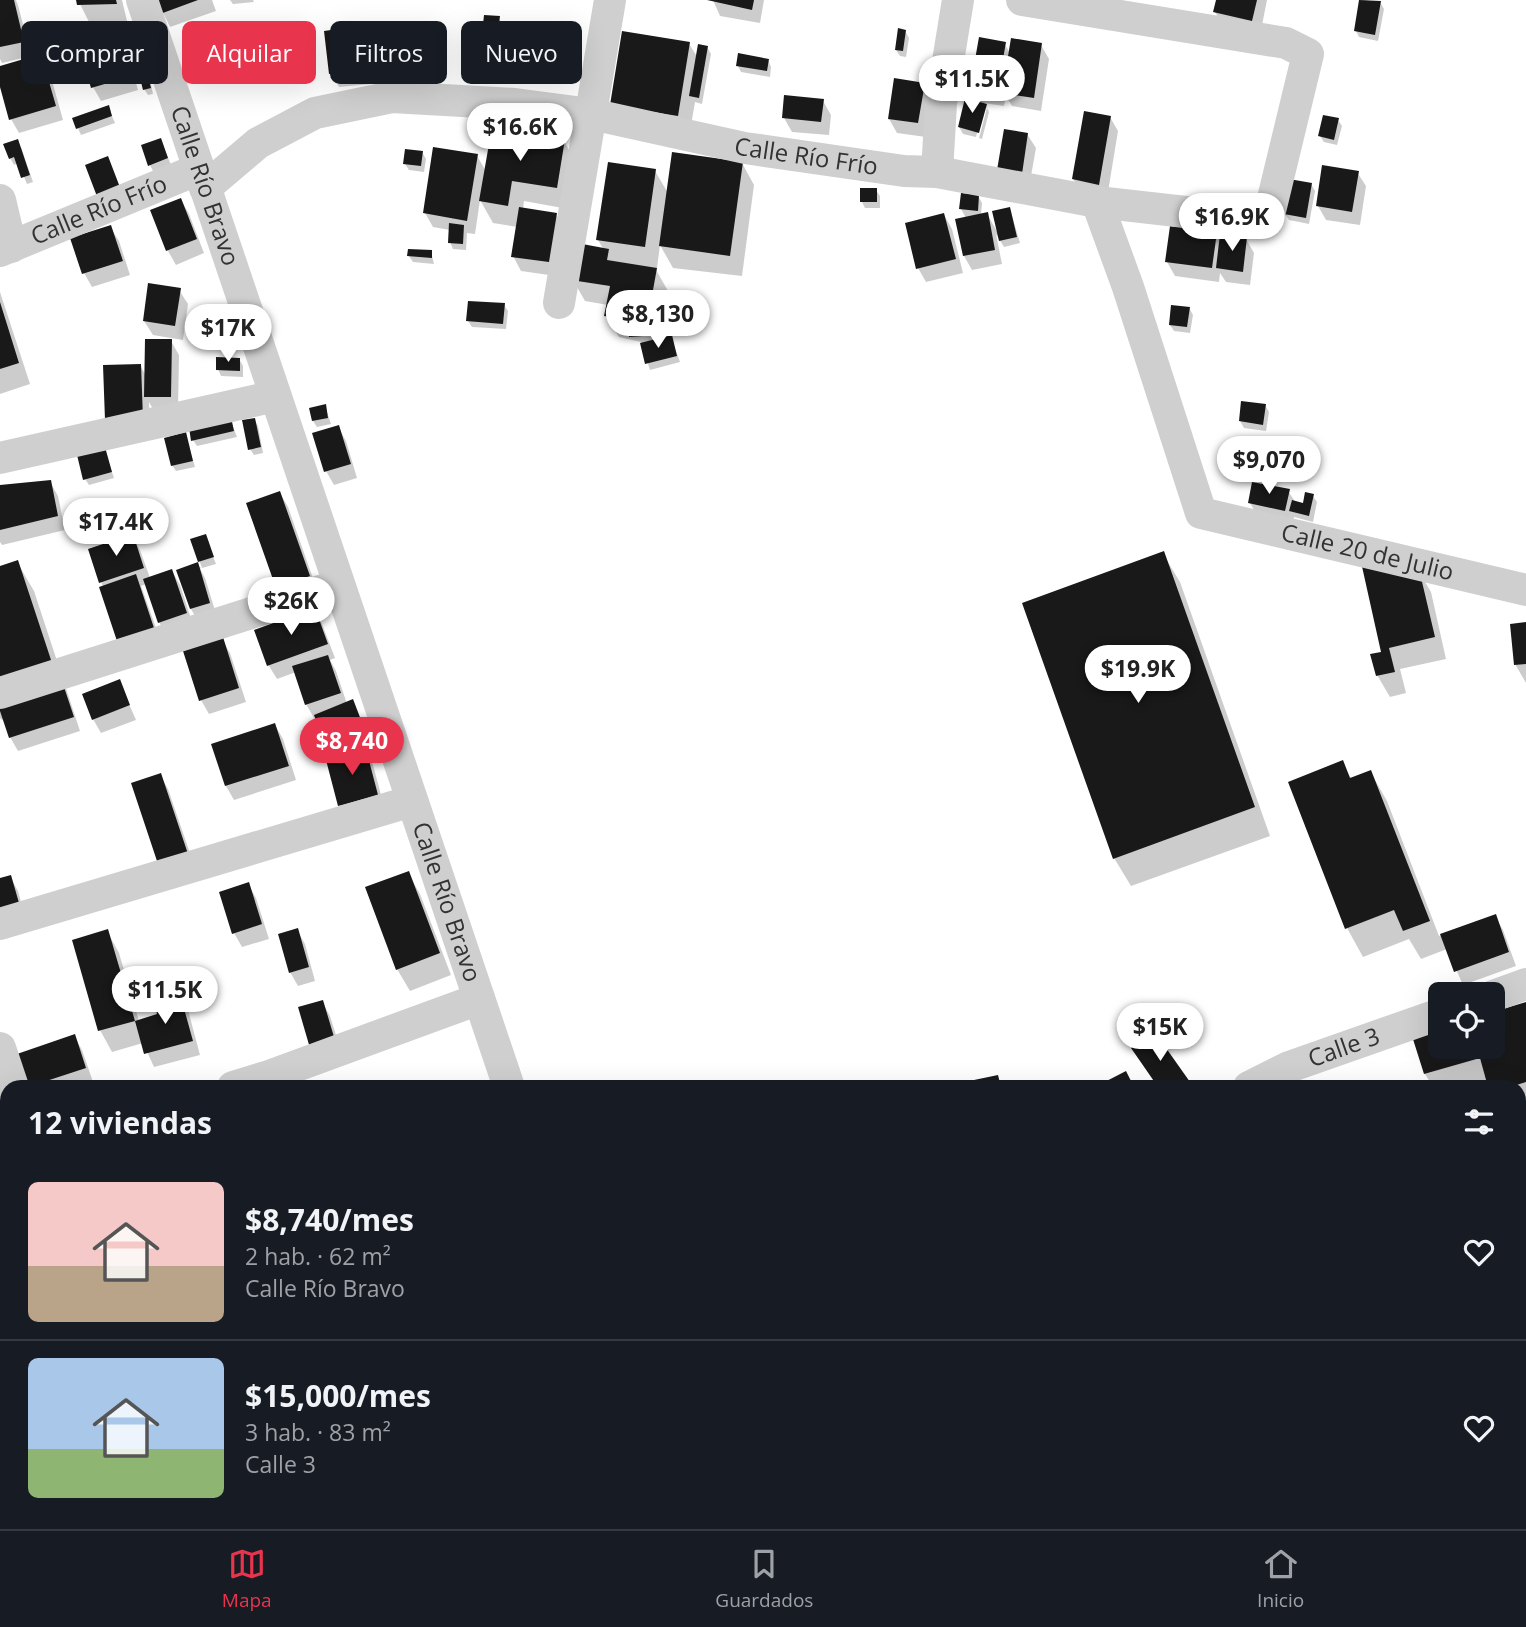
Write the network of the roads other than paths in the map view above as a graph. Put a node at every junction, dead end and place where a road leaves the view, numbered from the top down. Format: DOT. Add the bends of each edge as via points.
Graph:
graph roads {
  1 [pos="142,0"];
  2 [pos="610,0"];
  3 [pos="958,0"];
  4 [pos="1022,0"];
  5 [pos="591,114"];
  6 [pos="937,172"];
  7 [pos="202,178"];
  8 [pos="0,200"];
  9 [pos="1097,202"];
  10 [pos="6,249"];
  11 [pos="559,303"];
  12 [pos="275,396"];
  13 [pos="0,458"];
  14 [pos="339,585"];
  15 [pos="1526,590"];
  16 [pos="0,693"];
  17 [pos="412,801"];
  18 [pos="0,924"];
  19 [pos="1526,984"];
  20 [pos="1505,992"];
  21 [pos="479,999"];
  22 [pos="1428,1019"];
  23 [pos="0,1048"];
  24 [pos="1289,1077"];
  25 [pos="11,1080"];
  26 [pos="256,1080"];
  27 [pos="507,1080"];
  1 -- 7 [label="street, Calle Río Bravo"];
  2 -- 5 [label="street"];
  3 -- 6 [label="street" via="941,104"];
  4 -- 9 [label="street, Calle Río Frío" via="1286,43 1308,54 1270,211 1230,217"];
  5 -- 6 [label="street, Calle Río Frío" via="745,148"];
  5 -- 7 [label="street, Calle Río Frío" via="392,97 314,113"];
  5 -- 11 [label="street"];
  6 -- 9 [label="street, Calle Río Frío"];
  7 -- 10 [label="street, Calle Río Frío"];
  7 -- 12 [label="street, Calle Río Bravo"];
  8 -- 10 [label="street"];
  9 -- 15 [label="street, Calle 20 de Julio" via="1201,513"];
  12 -- 13 [label="street"];
  12 -- 14 [label="street, Calle Río Bravo"];
  14 -- 16 [label="street"];
  14 -- 17 [label="street, Calle Río Bravo"];
  17 -- 18 [label="street"];
  17 -- 21 [label="street, Calle Río Bravo"];
  19 -- 20 [label="street"];
  21 -- 26 [label="street"];
  21 -- 27 [label="street, Calle Río Bravo"];
  22 -- 24 [label="street, Calle 3"];
  23 -- 25 [label="street"];
}
